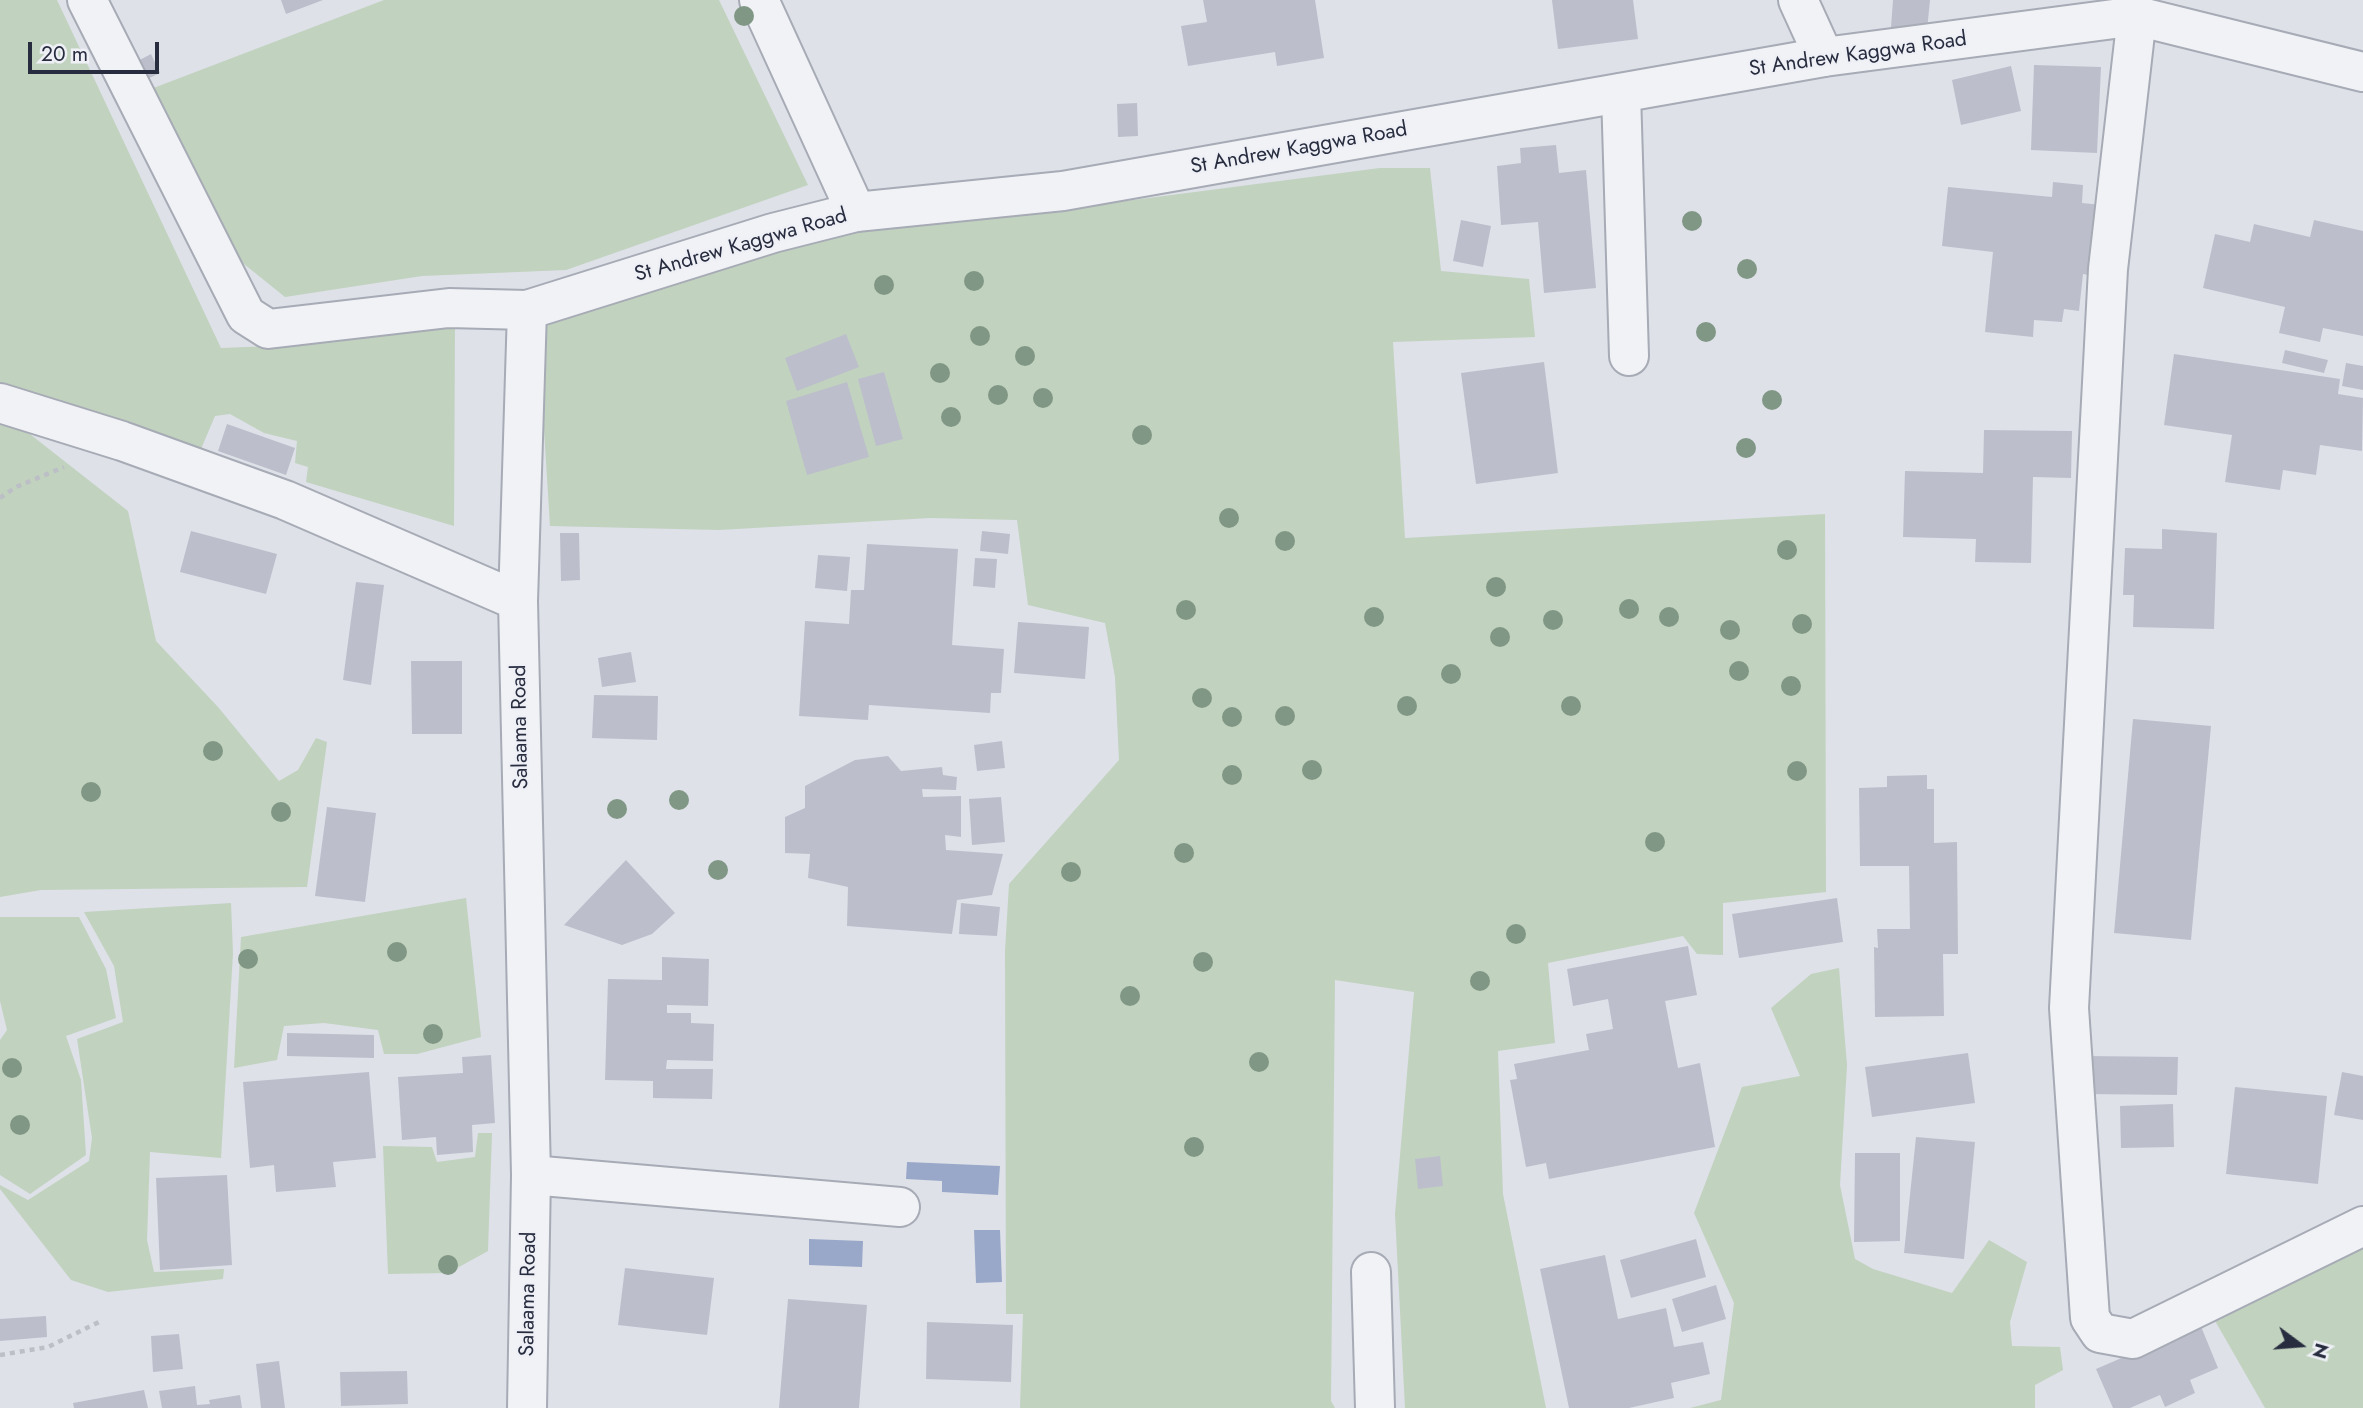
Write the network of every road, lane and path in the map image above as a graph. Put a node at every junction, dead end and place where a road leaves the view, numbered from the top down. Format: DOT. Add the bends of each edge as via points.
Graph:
graph roads {
  1 [pos="87,0"];
  2 [pos="759,0"];
  3 [pos="1798,0"];
  4 [pos="2137,16"];
  5 [pos="1824,57"];
  6 [pos="2363,72"];
  7 [pos="1621,93"];
  8 [pos="856,212"];
  9 [pos="527,310"];
  10 [pos="1629,356"];
  11 [pos="0,403"];
  12 [pos="518,601"];
  13 [pos="531,1175"];
  14 [pos="900,1207"];
  15 [pos="2363,1226"];
  16 [pos="1371,1272"];
  17 [pos="103,1320"];
  18 [pos="0,1355"];
  19 [pos="527,1408"];
  20 [pos="1375,1408"];
  1 -- 9 [label="street, St Andrew Kaggwa Road" via="246,314 268,328 449,308"];
  2 -- 8 [label="street"];
  3 -- 5 [label="street"];
  4 -- 5 [label="street, St Andrew Kaggwa Road"];
  4 -- 6 [label="street, St Andrew Kaggwa Road"];
  4 -- 15 [label="street" via="2108,269 2069,1008 2091,1318 2100,1333 2133,1339"];
  5 -- 7 [label="street, St Andrew Kaggwa Road"];
  7 -- 8 [label="street, St Andrew Kaggwa Road" via="1063,191"];
  7 -- 10 [label="street"];
  8 -- 9 [label="street, St Andrew Kaggwa Road"];
  9 -- 12 [label="street"];
  11 -- 12 [label="street" via="285,500"];
  12 -- 13 [label="street, Salaama Road"];
  13 -- 14 [label="street"];
  13 -- 19 [label="street, Salaama Road"];
  16 -- 20 [label="street"];
  17 -- 18 [label="path" via="48,1347"];
}
